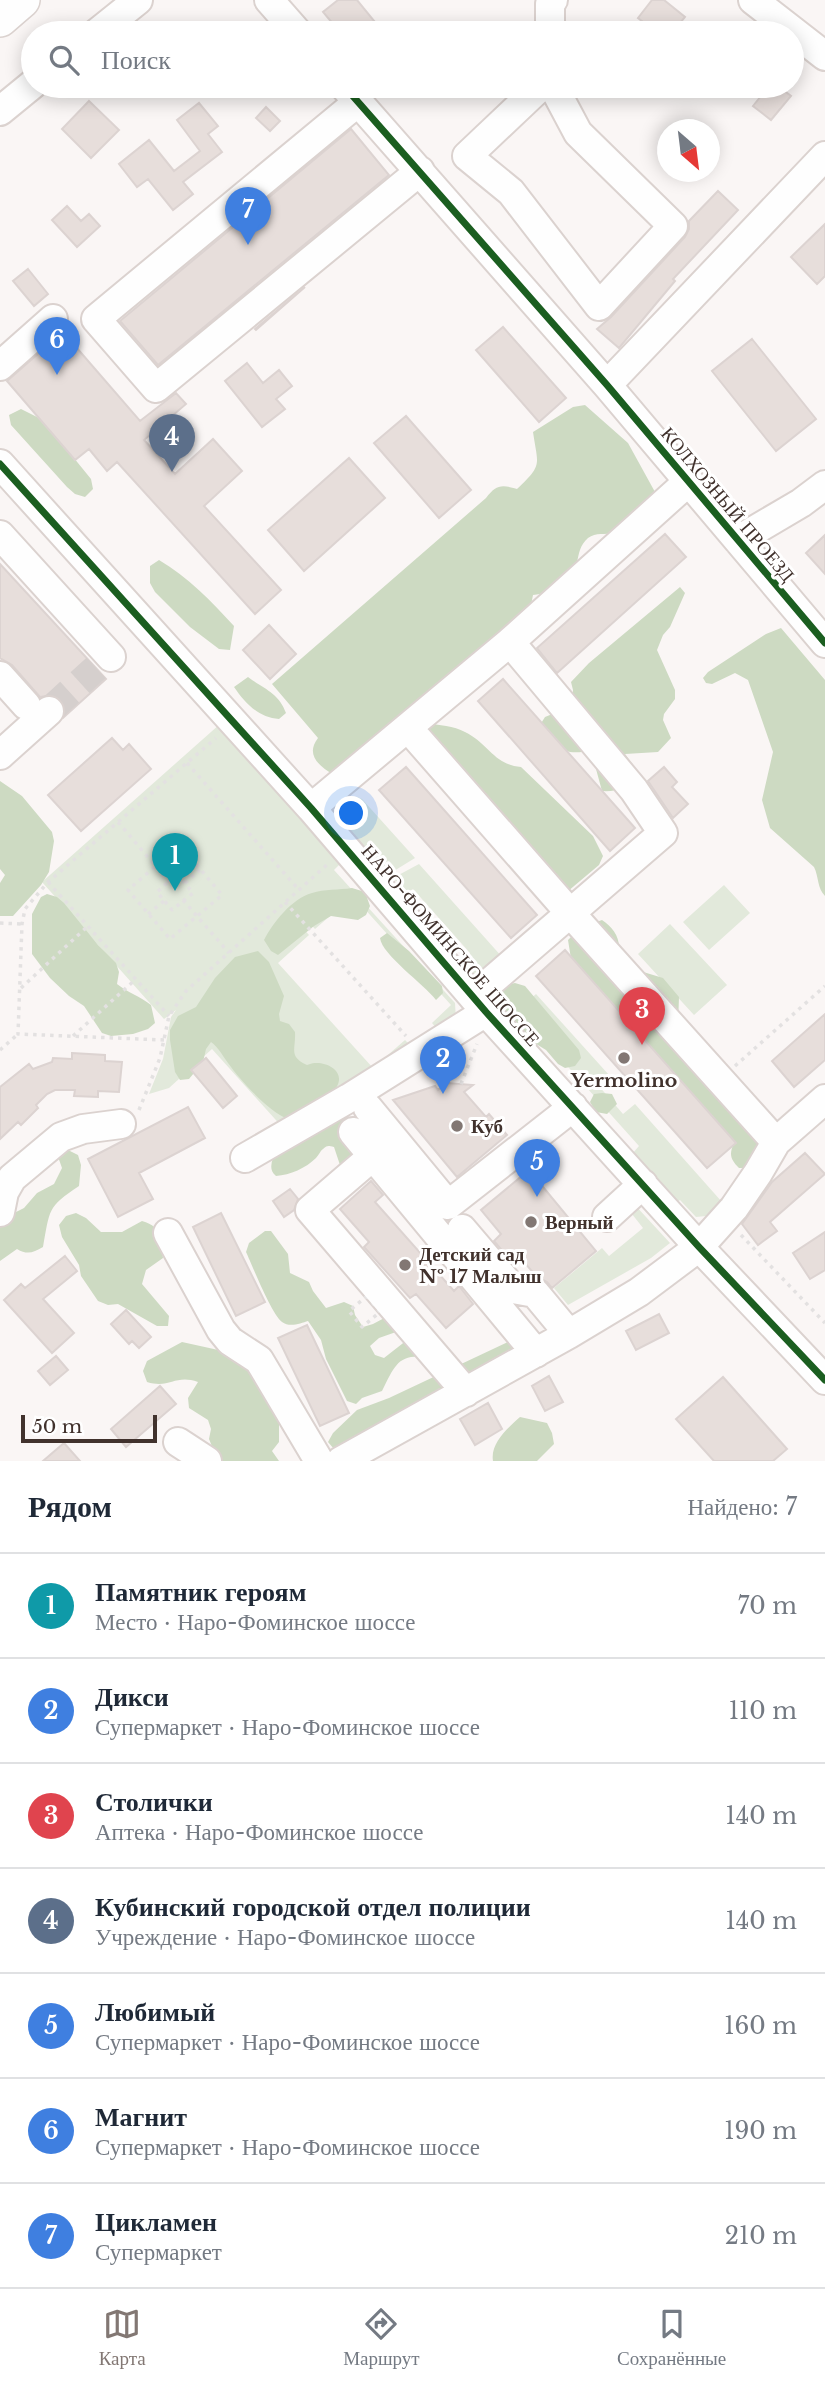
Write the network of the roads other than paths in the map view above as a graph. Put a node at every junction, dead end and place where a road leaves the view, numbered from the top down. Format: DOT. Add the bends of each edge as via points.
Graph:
graph roads {
  1 [pos="138,0"];
  2 [pos="269,0"];
  3 [pos="553,0"];
  4 [pos="753,0"];
  5 [pos="112,21"];
  6 [pos="288,21"];
  7 [pos="550,21"];
  8 [pos="780,21"];
  9 [pos="804,40"];
  10 [pos="825,56"];
  11 [pos="21,94"];
  12 [pos="346,98"];
  13 [pos="355,98"];
  14 [pos="528,98"];
  15 [pos="559,98"];
  16 [pos="0,111"];
  17 [pos="825,156"];
  18 [pos="420,171"];
  19 [pos="53,319"];
  20 [pos="0,366"];
  21 [pos="607,385"];
  22 [pos="0,464"];
  23 [pos="689,481"];
  24 [pos="825,485"];
  25 [pos="0,536"];
  26 [pos="738,540"];
  27 [pos="151,632"];
  28 [pos="510,642"];
  29 [pos="825,643"];
  30 [pos="0,676"];
  31 [pos="408,728"];
  32 [pos="0,755"];
  33 [pos="312,808"];
  34 [pos="570,914"];
  35 [pos="480,1004"];
  36 [pos="825,1098"];
  37 [pos="573,1107"];
  38 [pos="368,1108"];
  39 [pos="121,1124"];
  40 [pos="353,1132"];
  41 [pos="776,1142"];
  42 [pos="373,1156"];
  43 [pos="245,1158"];
  44 [pos="643,1184"];
  45 [pos="0,1212"];
  46 [pos="607,1217"];
  47 [pos="462,1229"];
  48 [pos="168,1233"];
  49 [pos="699,1247"];
  50 [pos="569,1334"];
  51 [pos="536,1353"];
  52 [pos="825,1380"];
  53 [pos="466,1392"];
  54 [pos="178,1442"];
  55 [pos="207,1461"];
  56 [pos="320,1461"];
  57 [pos="341,1461"];
  1 -- 5 [label="street"];
  2 -- 6 [label="street"];
  3 -- 7 [label="street"];
  4 -- 8 [label="street"];
  9 -- 10 [label="street"];
  11 -- 16 [label="street"];
  12 -- 18 [label="street" via="96,319 156,388"];
  13 -- 18 [label="street, КОЛХОЗНЫЙ ПРОЕЗД"];
  14 -- 15 [label="street" via="467,156 511,192 599,306 673,226 578,133"];
  17 -- 21 [label="street"];
  18 -- 21 [label="street, КОЛХОЗНЫЙ ПРОЕЗД"];
  19 -- 20 [label="street"];
  21 -- 23 [label="street, КОЛХОЗНЫЙ ПРОЕЗД"];
  22 -- 27 [label="street, НАРО-ФОМИНСКОЕ ШОССЕ"];
  23 -- 26 [label="street, КОЛХОЗНЫЙ ПРОЕЗД"];
  23 -- 28 [label="street"];
  24 -- 26 [label="street"];
  25 -- 27 [label="street" via="104,663"];
  26 -- 29 [label="street, КОЛХОЗНЫЙ ПРОЕЗД"];
  27 -- 33 [label="street, НАРО-ФОМИНСКОЕ ШОССЕ"];
  28 -- 31 [label="street"];
  28 -- 34 [label="street" via="634,790 663,834"];
  30 -- 32 [label="street" via="38,708"];
  31 -- 33 [label="street"];
  31 -- 34 [label="street"];
  33 -- 35 [label="street, НАРО-ФОМИНСКОЕ ШОССЕ"];
  34 -- 35 [label="street"];
  34 -- 41 [label="street"];
  35 -- 37 [label="street, НАРО-ФОМИНСКОЕ ШОССЕ"];
  35 -- 43 [label="street" via="422,1053"];
  36 -- 41 [label="street"];
  37 -- 38 [label="street" via="448,1205"];
  37 -- 44 [label="street, НАРО-ФОМИНСКОЕ ШОССЕ"];
  39 -- 45 [label="street" via="61,1137 12,1178"];
  40 -- 42 [label="street"];
  41 -- 49 [label="street" via="758,1173"];
  42 -- 51 [label="street"];
  42 -- 53 [label="street" via="310,1209"];
  44 -- 46 [label="street"];
  44 -- 49 [label="street, НАРО-ФОМИНСКОЕ ШОССЕ"];
  47 -- 50 [label="street" via="513,1289 536,1293"];
  48 -- 56 [label="street" via="221,1330 259,1360"];
  49 -- 50 [label="street" via="639,1292"];
  49 -- 52 [label="street, НАРО-ФОМИНСКОЕ ШОССЕ"];
  50 -- 51 [label="street"];
  51 -- 53 [label="street"];
  53 -- 57 [label="street"];
  54 -- 55 [label="street"];
}
